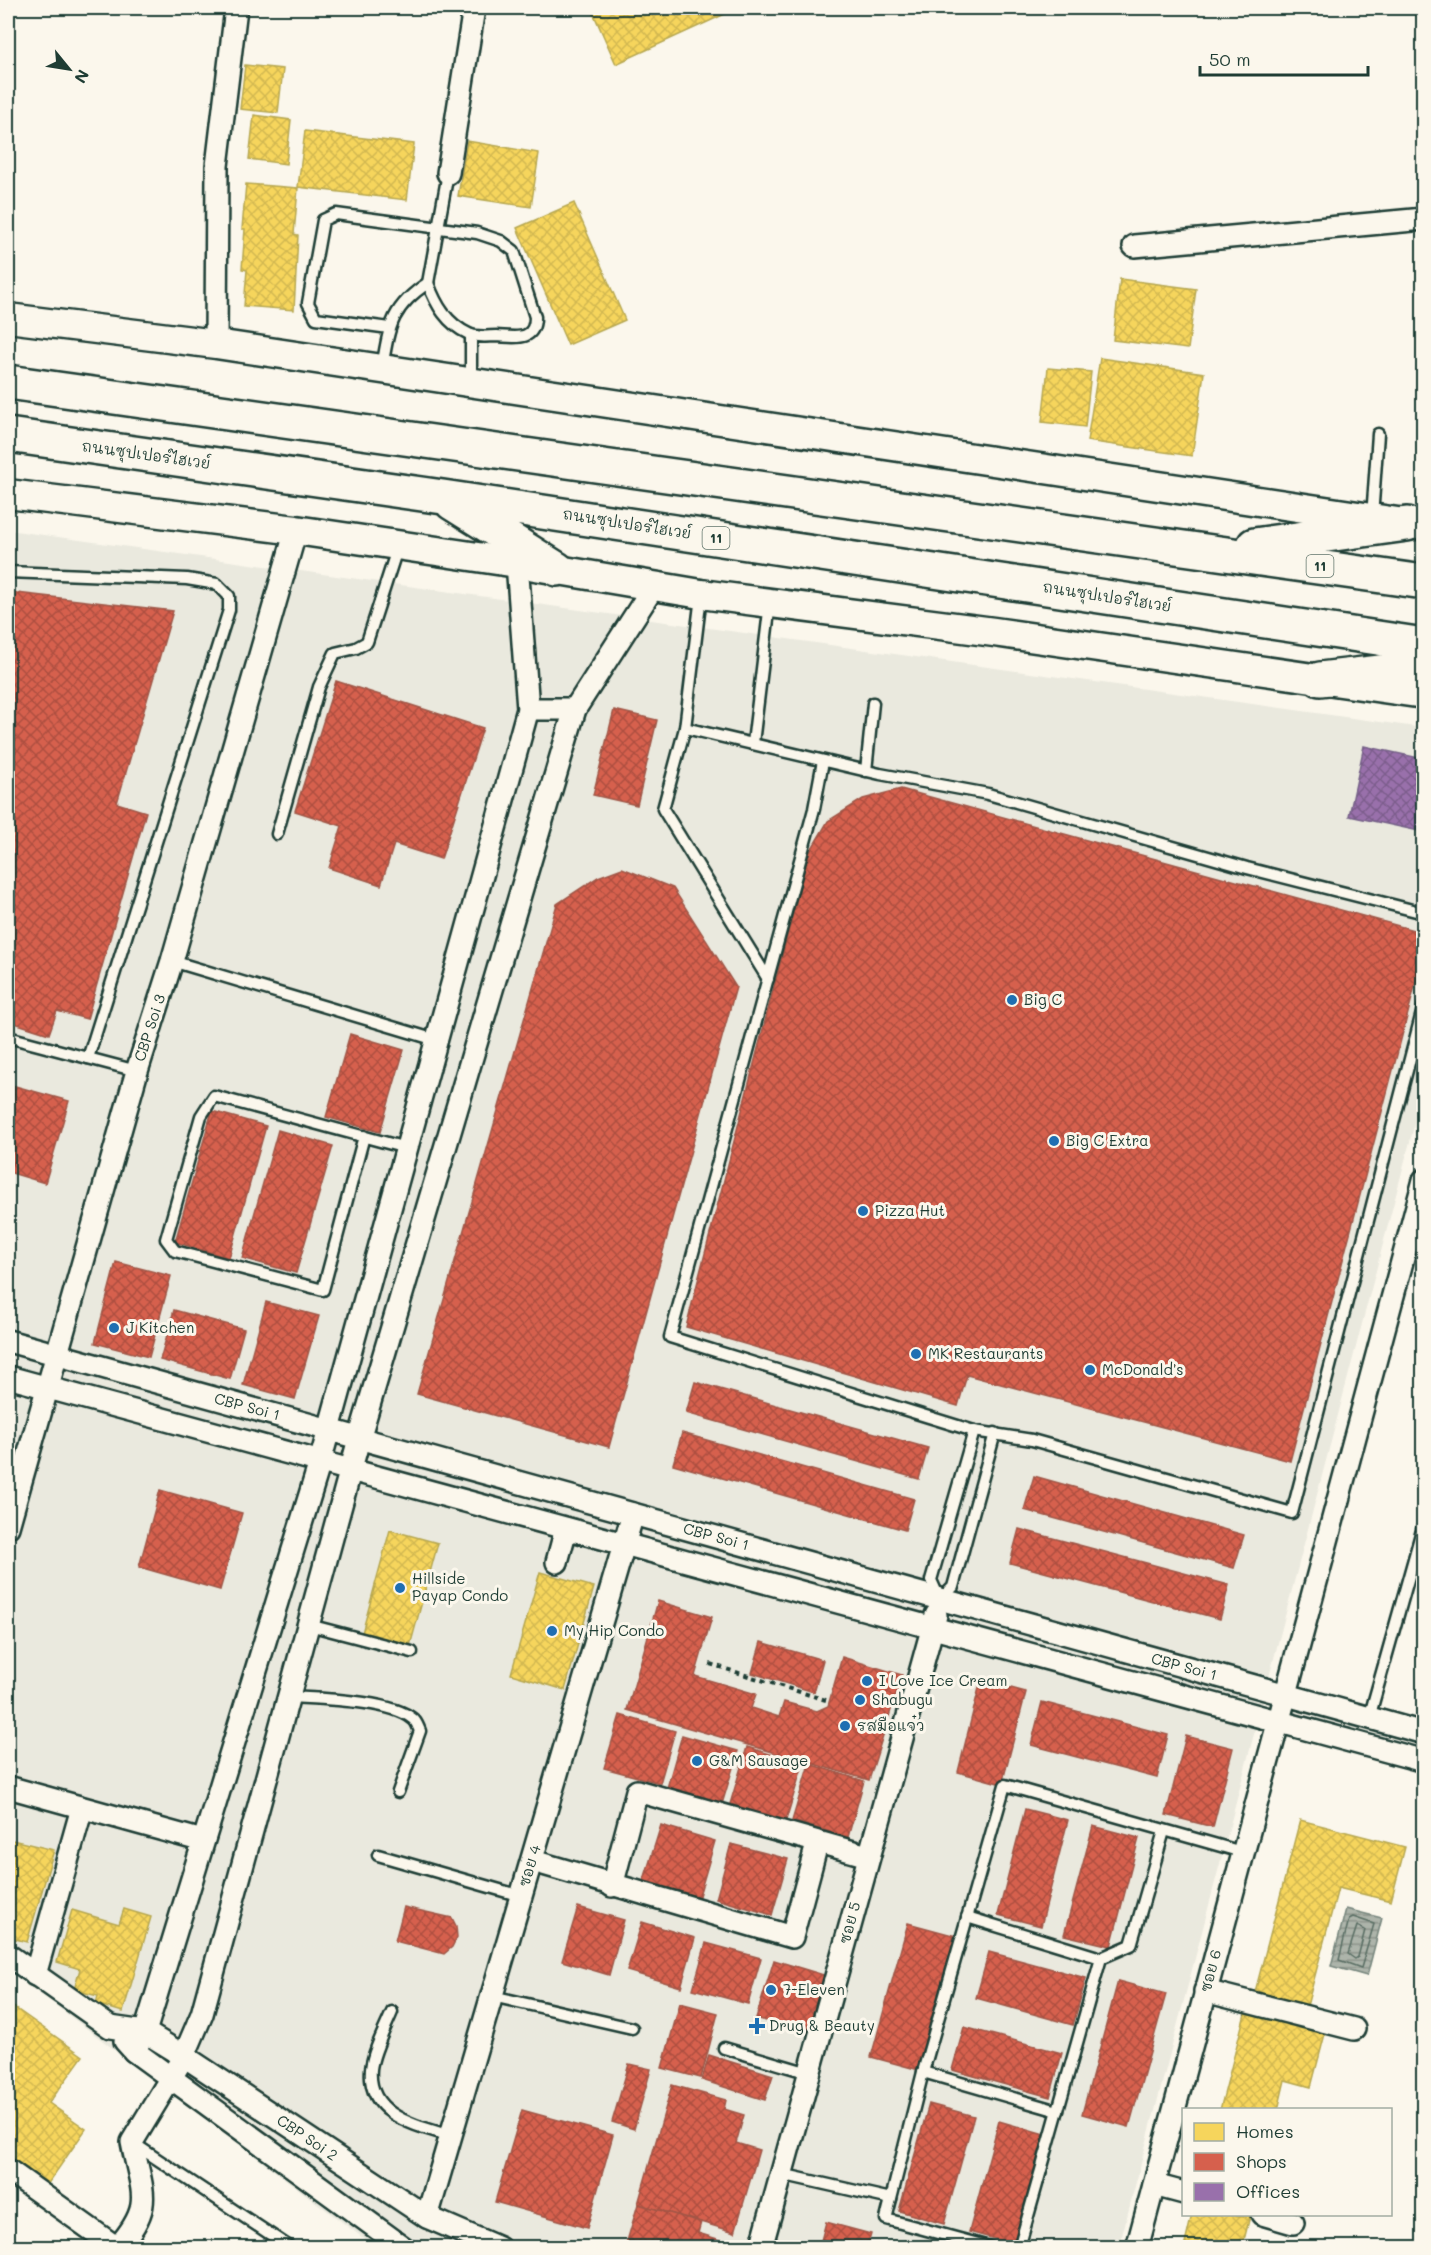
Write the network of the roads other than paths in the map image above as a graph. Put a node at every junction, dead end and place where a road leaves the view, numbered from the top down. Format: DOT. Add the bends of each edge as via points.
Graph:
graph roads {
  1 [pos="236,8"];
  2 [pos="474,8"];
  3 [pos="448,173"];
  4 [pos="1424,219"];
  5 [pos="437,227"];
  6 [pos="1134,246"];
  7 [pos="428,283"];
  8 [pos="8,318"];
  9 [pos="389,328"];
  10 [pos="471,335"];
  11 [pos="216,344"];
  12 [pos="382,370"];
  13 [pos="8,382"];
  14 [pos="471,384"];
  15 [pos="1378,434"];
  16 [pos="8,435"];
  17 [pos="8,494"];
  18 [pos="443,497"];
  19 [pos="1372,519"];
  20 [pos="1415,525"];
  21 [pos="296,530"];
  22 [pos="398,545"];
  23 [pos="1217,551"];
  24 [pos="516,563"];
  25 [pos="557,569"];
  26 [pos="8,572"];
  27 [pos="1424,582"];
  28 [pos="654,586"];
  29 [pos="701,594"];
  30 [pos="770,603"];
  31 [pos="1424,645"];
  32 [pos="1424,667"];
  33 [pos="1320,679"];
  34 [pos="1424,694"];
  35 [pos="873,703"];
  36 [pos="528,709"];
  37 [pos="575,709"];
  38 [pos="685,728"];
  39 [pos="753,743"];
  40 [pos="824,761"];
  41 [pos="866,771"];
  42 [pos="277,834"];
  43 [pos="1424,913"];
  44 [pos="172,961"];
  45 [pos="768,979"];
  46 [pos="1424,1005"];
  47 [pos="8,1037"];
  48 [pos="436,1040"];
  49 [pos="88,1058"];
  50 [pos="136,1071"];
  51 [pos="364,1136"];
  52 [pos="406,1148"];
  53 [pos="1424,1180"];
  54 [pos="8,1341"];
  55 [pos="57,1355"];
  56 [pos="8,1377"];
  57 [pos="48,1388"];
  58 [pos="328,1430"];
  59 [pos="974,1431"];
  60 [pos="995,1433"];
  61 [pos="359,1438"];
  62 [pos="320,1462"];
  63 [pos="351,1471"];
  64 [pos="633,1514"];
  65 [pos="1424,1523"];
  66 [pos="8,1527"];
  67 [pos="566,1529"];
  68 [pos="625,1545"];
  69 [pos="557,1562"];
  70 [pos="940,1600"];
  71 [pos="309,1625"];
  72 [pos="933,1628"];
  73 [pos="412,1652"];
  74 [pos="1283,1695"];
  75 [pos="289,1696"];
  76 [pos="1369,1718"];
  77 [pos="1276,1721"];
  78 [pos="1424,1733"];
  79 [pos="1424,1761"];
  80 [pos="8,1787"];
  81 [pos="398,1792"];
  82 [pos="82,1808"];
  83 [pos="1164,1831"];
  84 [pos="203,1841"];
  85 [pos="817,1844"];
  86 [pos="1242,1852"];
  87 [pos="378,1855"];
  88 [pos="868,1856"];
  89 [pos="532,1861"];
  90 [pos="612,1886"];
  91 [pos="521,1896"];
  92 [pos="967,1917"];
  93 [pos="1101,1958"];
  94 [pos="10,1962"];
  95 [pos="35,1975"];
  96 [pos="1205,1990"];
  97 [pos="492,1996"];
  98 [pos="392,2012"];
  99 [pos="632,2028"];
  100 [pos="1354,2029"];
  101 [pos="116,2030"];
  102 [pos="145,2032"];
  103 [pos="724,2048"];
  104 [pos="134,2051"];
  105 [pos="184,2056"];
  106 [pos="923,2072"];
  107 [pos="809,2073"];
  108 [pos="172,2077"];
  109 [pos="1058,2111"];
  110 [pos="450,2136"];
  111 [pos="132,2142"];
  112 [pos="8,2170"];
  113 [pos="781,2174"];
  114 [pos="1154,2185"];
  115 [pos="1182,2192"];
  116 [pos="891,2199"];
  117 [pos="1269,2216"];
  118 [pos="427,2217"];
  119 [pos="1293,2223"];
  120 [pos="117,2247"];
  121 [pos="291,2247"];
  122 [pos="404,2247"];
  123 [pos="499,2247"];
  124 [pos="761,2247"];
  125 [pos="993,2247"];
  126 [pos="1019,2247"];
  127 [pos="1137,2247"];
  1 -- 11 [label="street" via="217,166"];
  2 -- 3 [label="street"];
  3 -- 5 [label="lane"];
  4 -- 6 [label="street"];
  5 -- 7 [label="lane"];
  5 -- 9 [label="lane" via="336,214 323,220 308,303 316,318"];
  5 -- 10 [label="lane" via="477,233 501,241 513,250 535,317 529,334 520,339"];
  7 -- 9 [label="lane" via="409,296"];
  7 -- 10 [label="lane" via="439,308"];
  8 -- 11 [label="main road"];
  9 -- 12 [label="lane"];
  10 -- 14 [label="lane"];
  11 -- 12 [label="main road"];
  12 -- 14 [label="main road"];
  13 -- 23 [label="highway, 11"];
  14 -- 19 [label="main road"];
  15 -- 19 [label="lane"];
  16 -- 18 [label="highway, ถนนซุปเปอร์ไฮเวย์ / 11"];
  17 -- 21 [label="main road"];
  18 -- 25 [label="highway"];
  18 -- 31 [label="highway, ถนนซุปเปอร์ไฮเวย์ / 11"];
  19 -- 20 [label="main road"];
  20 -- 23 [label="highway"];
  21 -- 22 [label="main road"];
  21 -- 44 [label="street, CBP Soi 3"];
  22 -- 24 [label="main road"];
  22 -- 42 [label="lane" via="367,642 335,653 319,687"];
  23 -- 27 [label="highway, 11"];
  24 -- 25 [label="main road"];
  24 -- 36 [label="street"];
  25 -- 28 [label="main road"];
  26 -- 49 [label="lane" via="187,579 217,584 229,596 229,610"];
  28 -- 29 [label="main road"];
  28 -- 37 [label="street"];
  29 -- 30 [label="main road"];
  29 -- 38 [label="lane"];
  30 -- 33 [label="main road"];
  30 -- 39 [label="lane"];
  32 -- 33 [label="highway"];
  33 -- 34 [label="main road"];
  35 -- 41 [label="lane"];
  36 -- 37 [label="street"];
  36 -- 48 [label="street"];
  37 -- 61 [label="street"];
  38 -- 39 [label="lane"];
  38 -- 45 [label="lane" via="663,808"];
  39 -- 40 [label="lane"];
  40 -- 41 [label="lane"];
  40 -- 45 [label="lane"];
  41 -- 43 [label="lane" via="988,794 1247,868"];
  44 -- 48 [label="lane"];
  44 -- 50 [label="street, CBP Soi 3"];
  45 -- 59 [label="lane" via="670,1337"];
  46 -- 60 [label="lane" via="1292,1513"];
  47 -- 49 [label="lane"];
  48 -- 52 [label="street"];
  49 -- 50 [label="lane"];
  50 -- 55 [label="street, CBP Soi 3"];
  51 -- 51 [label="lane" via="214,1096 201,1116 166,1239 176,1251 323,1290"];
  51 -- 52 [label="lane"];
  52 -- 58 [label="street"];
  53 -- 74 [label="street, ซอย 6"];
  54 -- 55 [label="street, CBP Soi 1"];
  55 -- 57 [label="street, CBP Soi 3"];
  55 -- 58 [label="street, CBP Soi 1"];
  56 -- 57 [label="street, CBP Soi 1"];
  57 -- 62 [label="street, CBP Soi 1"];
  57 -- 66 [label="street, CBP Soi 3"];
  58 -- 61 [label="street, CBP Soi 1"];
  58 -- 62 [label="street"];
  59 -- 60 [label="lane"];
  59 -- 70 [label="lane" via="931,1580"];
  60 -- 70 [label="lane" via="953,1587"];
  61 -- 63 [label="street"];
  61 -- 64 [label="street, CBP Soi 1"];
  62 -- 63 [label="street, CBP Soi 1"];
  62 -- 84 [label="street"];
  63 -- 67 [label="street, CBP Soi 1"];
  63 -- 71 [label="street"];
  64 -- 68 [label="street, ซอย 4"];
  64 -- 70 [label="street, CBP Soi 1"];
  65 -- 76 [label="lane"];
  67 -- 68 [label="street, CBP Soi 1"];
  67 -- 69 [label="street"];
  68 -- 72 [label="street, CBP Soi 1"];
  68 -- 89 [label="street, ซอย 4"];
  70 -- 72 [label="street, ซอย 5"];
  70 -- 74 [label="street, CBP Soi 1"];
  71 -- 73 [label="lane"];
  71 -- 75 [label="street"];
  72 -- 77 [label="street, CBP Soi 1"];
  72 -- 88 [label="street, ซอย 5"];
  74 -- 76 [label="street, CBP Soi 1"];
  74 -- 77 [label="street, ซอย 6"];
  75 -- 81 [label="lane" via="365,1703 415,1720 420,1731"];
  75 -- 105 [label="street" via="202,2014"];
  76 -- 78 [label="street, CBP Soi 1"];
  77 -- 79 [label="street, CBP Soi 1"];
  77 -- 86 [label="street, ซอย 6"];
  80 -- 82 [label="street"];
  82 -- 84 [label="street"];
  82 -- 95 [label="street"];
  83 -- 86 [label="lane"];
  83 -- 92 [label="lane" via="1005,1785"];
  83 -- 93 [label="lane" via="1131,1945"];
  84 -- 102 [label="street"];
  85 -- 88 [label="street"];
  85 -- 90 [label="street" via="792,1937"];
  85 -- 90 [label="street" via="637,1791"];
  86 -- 96 [label="street, ซอย 6"];
  87 -- 91 [label="lane"];
  88 -- 107 [label="street, ซอย 5"];
  89 -- 90 [label="street"];
  89 -- 91 [label="street, ซอย 4"];
  91 -- 97 [label="street, ซอย 4"];
  92 -- 93 [label="lane"];
  92 -- 106 [label="lane"];
  93 -- 109 [label="lane"];
  94 -- 95 [label="street, CBP Soi 2"];
  95 -- 101 [label="street, CBP Soi 2"];
  96 -- 100 [label="street"];
  96 -- 114 [label="street, ซอย 6"];
  97 -- 99 [label="lane"];
  97 -- 110 [label="street, ซอย 4"];
  98 -- 110 [label="lane" via="371,2067 375,2098 406,2122"];
  101 -- 102 [label="street, CBP Soi 2"];
  101 -- 104 [label="street, CBP Soi 2"];
  102 -- 104 [label="street"];
  102 -- 105 [label="street, CBP Soi 2"];
  103 -- 107 [label="lane"];
  104 -- 108 [label="street, CBP Soi 2"];
  105 -- 108 [label="street"];
  105 -- 118 [label="street, CBP Soi 2"];
  106 -- 109 [label="lane"];
  106 -- 116 [label="lane"];
  107 -- 113 [label="street, ซอย 5"];
  108 -- 111 [label="street"];
  108 -- 122 [label="street, CBP Soi 2"];
  109 -- 126 [label="lane"];
  110 -- 118 [label="street, ซอย 4"];
  111 -- 120 [label="street" via="144,2206 136,2227"];
  111 -- 121 [label="lane"];
  112 -- 120 [label="street"];
  113 -- 116 [label="lane"];
  113 -- 124 [label="street, ซอย 5"];
  114 -- 115 [label="street"];
  114 -- 127 [label="street, ซอย 6"];
  116 -- 125 [label="lane" via="886,2219"];
  117 -- 119 [label="street"];
  118 -- 123 [label="street, CBP Soi 2"];
}
